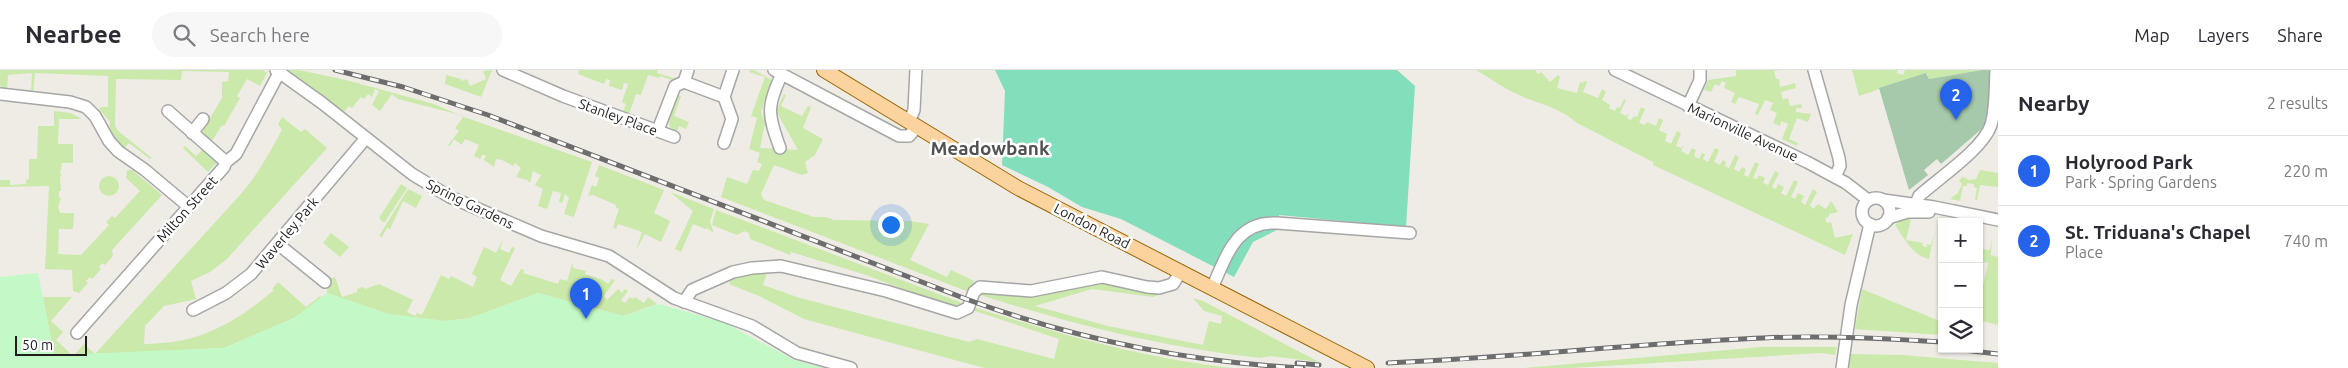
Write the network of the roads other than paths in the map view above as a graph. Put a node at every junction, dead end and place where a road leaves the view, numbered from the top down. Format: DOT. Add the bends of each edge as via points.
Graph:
graph roads {
  1 [pos="503,70"];
  2 [pos="688,70"];
  3 [pos="733,70"];
  4 [pos="824,70"];
  5 [pos="916,70"];
  6 [pos="1615,70"];
  7 [pos="1700,70"];
  8 [pos="1814,70"];
  9 [pos="1996,70"];
  10 [pos="277,72"];
  11 [pos="778,72"];
  12 [pos="684,82"];
  13 [pos="0,94"];
  14 [pos="724,97"];
  15 [pos="1688,106"];
  16 [pos="168,111"];
  17 [pos="203,119"];
  18 [pos="913,125"];
  19 [pos="658,130"];
  20 [pos="192,132"];
  21 [pos="674,137"];
  22 [pos="366,138"];
  23 [pos="724,143"];
  24 [pos="780,148"];
  25 [pos="226,162"];
  26 [pos="1835,177"];
  27 [pos="1868,200"];
  28 [pos="1882,200"];
  29 [pos="1916,204"];
  30 [pos="188,206"];
  31 [pos="1953,212"];
  32 [pos="1888,218"];
  33 [pos="1998,220"];
  34 [pos="1870,224"];
  35 [pos="1410,233"];
  36 [pos="278,244"];
  37 [pos="1181,271"];
  38 [pos="325,282"];
  39 [pos="1212,288"];
  40 [pos="684,302"];
  41 [pos="193,310"];
  42 [pos="77,333"];
  43 [pos="1363,367"];
  44 [pos="850,368"];
  45 [pos="1842,368"];
  1 -- 19 [label="street, Stanley Place" via="563,96"];
  2 -- 12 [label="street"];
  3 -- 14 [label="street"];
  4 -- 18 [label="main road, London Road"];
  5 -- 18 [label="street"];
  6 -- 15 [label="street, Marionville Avenue"];
  7 -- 15 [label="street" via="1700,80"];
  8 -- 26 [label="street" via="1839,158 1840,166"];
  9 -- 29 [label="street" via="1992,118 1987,134 1977,147 1919,196"];
  10 -- 22 [label="street, Spring Gardens"];
  10 -- 25 [label="street, Milton Street" via="236,154"];
  11 -- 18 [label="street" via="899,136 909,136"];
  11 -- 24 [label="street" via="769,110"];
  12 -- 14 [label="street"];
  12 -- 19 [label="street" via="675,86"];
  13 -- 30 [label="street" via="70,102 86,107 116,150"];
  14 -- 23 [label="street" via="732,116"];
  15 -- 26 [label="street, Marionville Avenue"];
  16 -- 20 [label="street"];
  17 -- 20 [label="street"];
  18 -- 37 [label="main road, London Road" via="1018,188"];
  19 -- 21 [label="street, Stanley Place"];
  20 -- 25 [label="street"];
  22 -- 36 [label="street, Waverley Park"];
  22 -- 40 [label="street, Spring Gardens" via="421,181 454,199 541,236 609,256"];
  25 -- 30 [label="street, Milton Street"];
  26 -- 27 [label="street, Marionville Avenue"];
  27 -- 28 [label="street"];
  27 -- 34 [label="street" via="1862,213"];
  28 -- 29 [label="street"];
  28 -- 32 [label="street" via="1889,209"];
  29 -- 31 [label="street"];
  30 -- 42 [label="street, Milton Street"];
  31 -- 32 [label="street" via="1908,212"];
  31 -- 33 [label="street"];
  32 -- 34 [label="street" via="1880,225"];
  34 -- 45 [label="street" via="1851,305"];
  35 -- 39 [label="street" via="1260,223 1242,233 1232,245"];
  36 -- 38 [label="street"];
  36 -- 41 [label="street, Waverley Park" via="242,282"];
  37 -- 39 [label="main road, London Road"];
  37 -- 40 [label="street" via="1174,283 1156,288 1105,277 1026,292 980,287 974,290 968,308 960,313 886,291 772,266 742,270 717,279 690,292"];
  39 -- 43 [label="main road, London Road"];
  40 -- 44 [label="street, Spring Gardens" via="752,326 797,353"];
}
